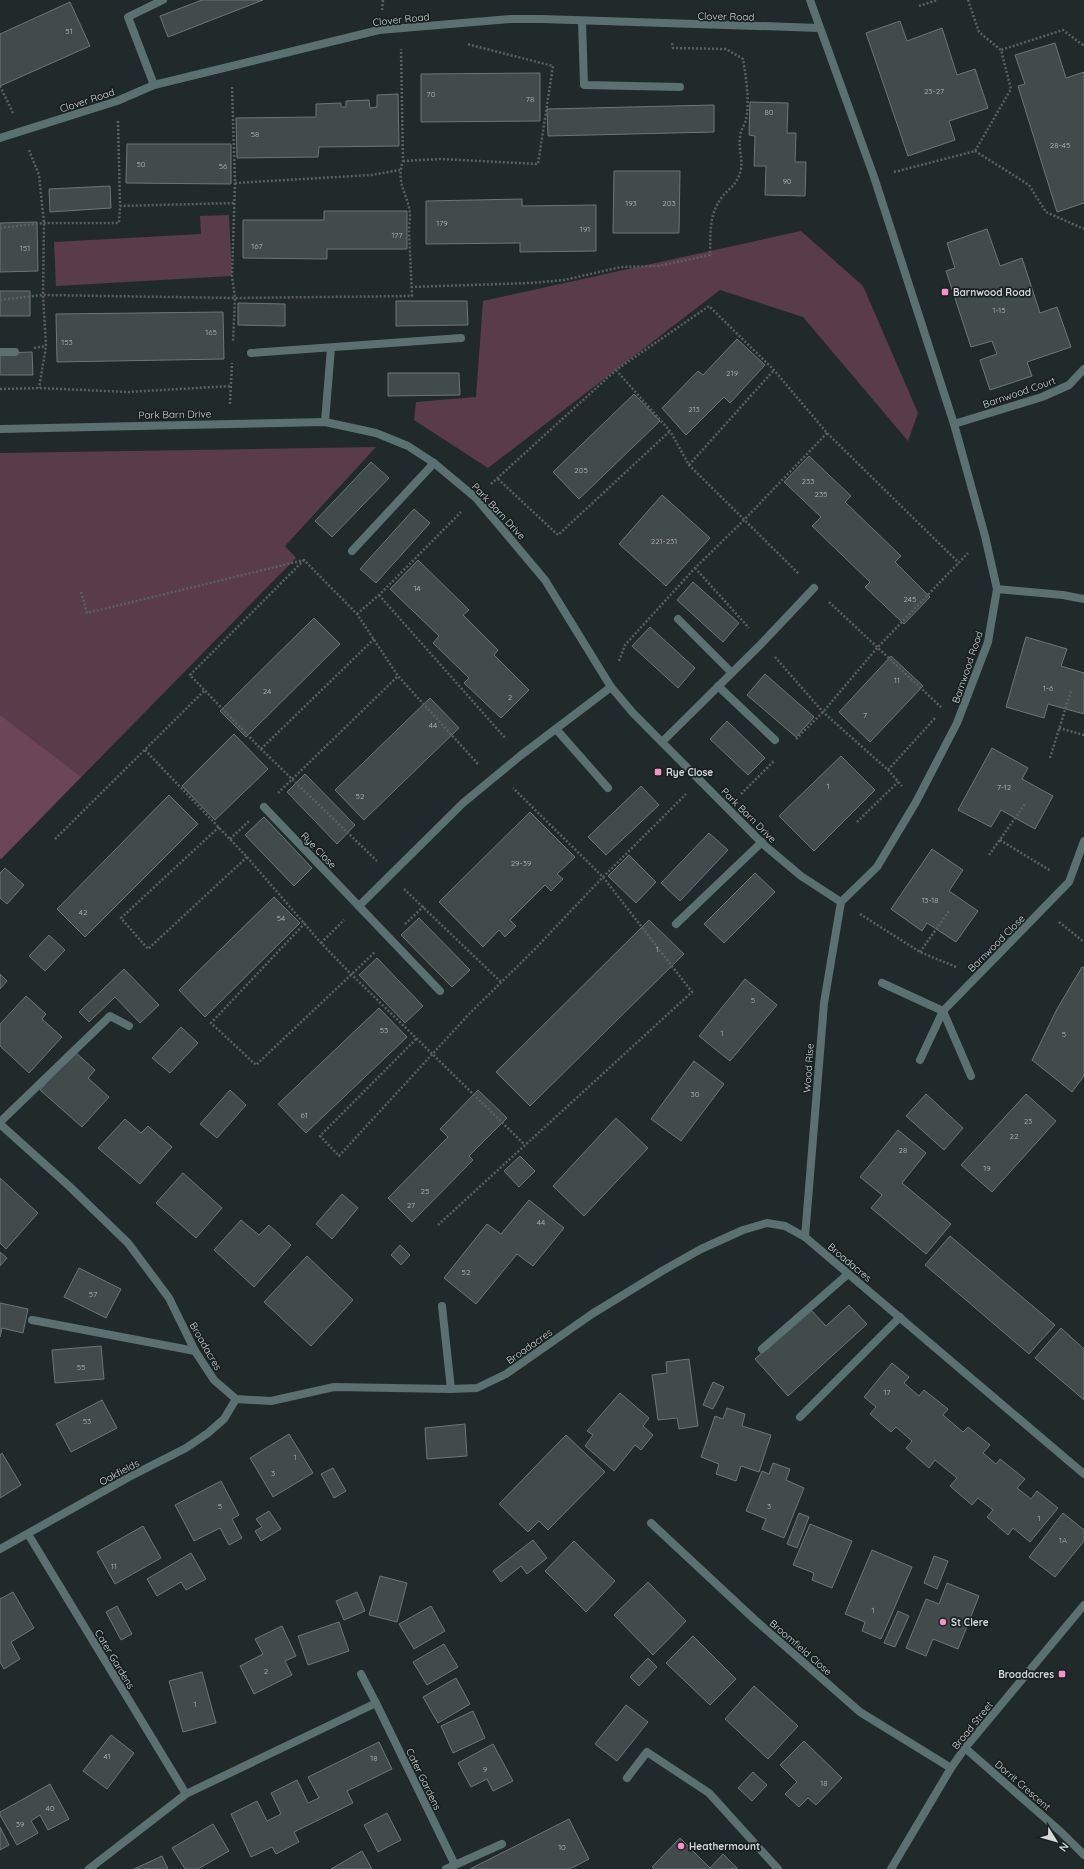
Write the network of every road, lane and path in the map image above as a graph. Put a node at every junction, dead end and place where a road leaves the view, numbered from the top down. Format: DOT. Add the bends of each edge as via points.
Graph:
graph roads {
  1 [pos="163,0"];
  2 [pos="810,0"];
  3 [pos="937,0"];
  4 [pos="968,0"];
  5 [pos="919,6"];
  6 [pos="582,21"];
  7 [pos="401,28"];
  8 [pos="820,28"];
  9 [pos="462,43"];
  10 [pos="1084,46"];
  11 [pos="1001,50"];
  12 [pos="743,59"];
  13 [pos="232,65"];
  14 [pos="154,85"];
  15 [pos="0,86"];
  16 [pos="680,87"];
  17 [pos="117,101"];
  18 [pos="22,131"];
  19 [pos="0,138"];
  20 [pos="975,151"];
  21 [pos="403,161"];
  22 [pos="400,170"];
  23 [pos="874,177"];
  24 [pos="235,183"];
  25 [pos="235,203"];
  26 [pos="120,206"];
  27 [pos="44,223"];
  28 [pos="0,228"];
  29 [pos="1084,229"];
  30 [pos="412,287"];
  31 [pos="43,296"];
  32 [pos="235,298"];
  33 [pos="0,300"];
  34 [pos="461,338"];
  35 [pos="331,348"];
  36 [pos="233,349"];
  37 [pos="0,352"];
  38 [pos="15,352"];
  39 [pos="250,353"];
  40 [pos="232,357"];
  41 [pos="1084,369"];
  42 [pos="616,370"];
  43 [pos="774,370"];
  44 [pos="231,386"];
  45 [pos="39,388"];
  46 [pos="0,389"];
  47 [pos="325,422"];
  48 [pos="229,423"];
  49 [pos="954,424"];
  50 [pos="0,429"];
  51 [pos="670,431"];
  52 [pos="826,434"];
  53 [pos="434,463"];
  54 [pos="689,465"];
  55 [pos="498,478"];
  56 [pos="476,498"];
  57 [pos="743,521"];
  58 [pos="984,536"];
  59 [pos="352,551"];
  60 [pos="304,560"];
  61 [pos="959,562"];
  62 [pos="814,588"];
  63 [pos="996,589"];
  64 [pos="81,592"];
  65 [pos="378,595"];
  66 [pos="1084,599"];
  67 [pos="357,614"];
  68 [pos="678,619"];
  69 [pos="374,639"];
  70 [pos="877,648"];
  71 [pos="731,672"];
  72 [pos="398,676"];
  73 [pos="718,686"];
  74 [pos="611,687"];
  75 [pos="205,690"];
  76 [pos="1071,691"];
  77 [pos="943,709"];
  78 [pos="823,712"];
  79 [pos="957,723"];
  80 [pos="1059,728"];
  81 [pos="556,729"];
  82 [pos="847,733"];
  83 [pos="1084,735"];
  84 [pos="506,739"];
  85 [pos="775,740"];
  86 [pos="662,742"];
  87 [pos="261,749"];
  88 [pos="145,750"];
  89 [pos="1050,758"];
  90 [pos="478,764"];
  91 [pos="888,770"];
  92 [pos="292,778"];
  93 [pos="700,780"];
  94 [pos="898,782"];
  95 [pos="608,788"];
  96 [pos="519,794"];
  97 [pos="916,802"];
  98 [pos="1025,804"];
  99 [pos="264,807"];
  100 [pos="857,822"];
  101 [pos="219,827"];
  102 [pos="55,839"];
  103 [pos="1000,840"];
  104 [pos="1084,841"];
  105 [pos="762,842"];
  106 [pos="990,855"];
  107 [pos="247,857"];
  108 [pos="391,874"];
  109 [pos="603,876"];
  110 [pos="1069,882"];
  111 [pos="403,887"];
  112 [pos="841,902"];
  113 [pos="359,906"];
  114 [pos="424,906"];
  115 [pos="1042,910"];
  116 [pos="949,911"];
  117 [pos="304,923"];
  118 [pos="676,924"];
  119 [pos="390,938"];
  120 [pos="1084,942"];
  121 [pos="321,943"];
  122 [pos="920,952"];
  123 [pos="351,974"];
  124 [pos="977,976"];
  125 [pos="500,982"];
  126 [pos="882,983"];
  127 [pos="440,991"];
  128 [pos="944,1011"];
  129 [pos="129,1026"];
  130 [pos="416,1039"];
  131 [pos="432,1054"];
  132 [pos="920,1060"];
  133 [pos="971,1076"];
  134 [pos="0,1123"];
  135 [pos="525,1145"];
  136 [pos="438,1225"];
  137 [pos="805,1237"];
  138 [pos="848,1274"];
  139 [pos="442,1306"];
  140 [pos="900,1317"];
  141 [pos="32,1320"];
  142 [pos="762,1349"];
  143 [pos="195,1351"];
  144 [pos="451,1390"];
  145 [pos="236,1398"];
  146 [pos="800,1417"];
  147 [pos="1084,1474"];
  148 [pos="652,1523"];
  149 [pos="28,1534"];
  150 [pos="0,1549"];
  151 [pos="1084,1605"];
  152 [pos="360,1674"];
  153 [pos="376,1703"];
  154 [pos="965,1748"];
  155 [pos="951,1768"];
  156 [pos="627,1778"];
  157 [pos="186,1794"];
  158 [pos="502,1844"];
  159 [pos="1084,1855"];
  160 [pos="455,1864"];
  161 [pos="89,1869"];
  162 [pos="446,1869"];
  163 [pos="778,1869"];
  164 [pos="891,1869"];
  1 -- 14 [label="street" via="128,17"];
  2 -- 8 [label="street, Barnwood Road"];
  3 -- 5 [label="path"];
  4 -- 11 [label="path" via="979,32"];
  6 -- 7 [label="street, Clover Road" via="511,19"];
  6 -- 8 [label="street, Clover Road"];
  6 -- 16 [label="street" via="584,85"];
  7 -- 13 [label="street, Clover Road" via="379,30"];
  7 -- 21 [label="path"];
  8 -- 23 [label="street, Barnwood Road"];
  9 -- 21 [label="path" via="553,66 538,164 440,159"];
  10 -- 11 [label="path" via="1063,30"];
  11 -- 20 [label="path" via="1011,89"];
  12 -- 30 [label="path" via="748,98 746,121 740,136 740,172 733,187 723,196 711,216 710,255 658,266 621,267 564,280"];
  13 -- 14 [label="street, Clover Road"];
  13 -- 24 [label="path"];
  14 -- 17 [label="street, Clover Road"];
  15 -- 18 [label="path"];
  17 -- 18 [label="street, Clover Road"];
  17 -- 26 [label="path"];
  18 -- 19 [label="street, Clover Road"];
  18 -- 27 [label="path" via="39,175"];
  20 -- 23 [label="path"];
  20 -- 29 [label="path" via="1029,185 1046,212"];
  21 -- 22 [label="path"];
  22 -- 24 [label="path" via="371,175"];
  22 -- 30 [label="path" via="402,190 408,201 410,216"];
  23 -- 49 [label="street, Barnwood Road"];
  24 -- 25 [label="path"];
  25 -- 26 [label="path"];
  25 -- 32 [label="path" via="232,276"];
  26 -- 27 [label="path" via="119,223"];
  27 -- 28 [label="path"];
  27 -- 31 [label="path"];
  30 -- 32 [label="path" via="412,296"];
  31 -- 32 [label="path"];
  31 -- 33 [label="path"];
  31 -- 45 [label="path" via="46,346"];
  32 -- 36 [label="path"];
  34 -- 35 [label="street"];
  35 -- 39 [label="street"];
  35 -- 47 [label="street"];
  37 -- 38 [label="street"];
  40 -- 44 [label="path"];
  41 -- 49 [label="street, Barnwood Court" via="1069,386"];
  42 -- 43 [label="path" via="709,306"];
  42 -- 51 [label="path"];
  42 -- 55 [label="path"];
  43 -- 52 [label="path"];
  43 -- 54 [label="path"];
  44 -- 45 [label="path" via="128,392"];
  44 -- 48 [label="path"];
  45 -- 46 [label="path"];
  47 -- 48 [label="street, Park Barn Drive"];
  47 -- 53 [label="street, Park Barn Drive" via="376,433 408,446"];
  48 -- 50 [label="street, Park Barn Drive"];
  49 -- 58 [label="street, Barnwood Road"];
  51 -- 54 [label="path"];
  51 -- 55 [label="path" via="558,535"];
  52 -- 57 [label="path"];
  52 -- 61 [label="path"];
  53 -- 56 [label="street, Park Barn Drive"];
  53 -- 59 [label="street"];
  54 -- 57 [label="path"];
  55 -- 56 [label="path"];
  56 -- 65 [label="path"];
  56 -- 74 [label="street, Park Barn Drive" via="545,580"];
  57 -- 62 [label="path"];
  57 -- 74 [label="path" via="695,568 625,645"];
  58 -- 61 [label="path"];
  58 -- 63 [label="street, Barnwood Road"];
  60 -- 64 [label="path" via="87,613"];
  60 -- 67 [label="path"];
  60 -- 75 [label="path" via="190,675"];
  61 -- 70 [label="path"];
  62 -- 70 [label="path"];
  62 -- 71 [label="street"];
  63 -- 66 [label="street"];
  63 -- 79 [label="street, Barnwood Road" via="988,642"];
  65 -- 67 [label="path"];
  65 -- 84 [label="path"];
  67 -- 69 [label="path"];
  68 -- 71 [label="street"];
  69 -- 72 [label="path"];
  69 -- 87 [label="path"];
  70 -- 77 [label="path"];
  70 -- 78 [label="path"];
  71 -- 73 [label="street"];
  72 -- 90 [label="path"];
  72 -- 92 [label="path"];
  73 -- 85 [label="street"];
  73 -- 86 [label="street"];
  74 -- 81 [label="street"];
  74 -- 86 [label="street, Park Barn Drive"];
  75 -- 87 [label="path"];
  75 -- 88 [label="path"];
  76 -- 80 [label="path"];
  77 -- 79 [label="path"];
  77 -- 91 [label="path"];
  79 -- 97 [label="street, Barnwood Road"];
  80 -- 83 [label="path"];
  80 -- 89 [label="path"];
  81 -- 95 [label="street"];
  81 -- 108 [label="street" via="463,803"];
  82 -- 91 [label="path"];
  86 -- 93 [label="street, Park Barn Drive"];
  87 -- 92 [label="path"];
  88 -- 101 [label="path"];
  88 -- 102 [label="path"];
  91 -- 94 [label="path"];
  92 -- 108 [label="path"];
  93 -- 105 [label="street, Park Barn Drive"];
  93 -- 109 [label="path"];
  94 -- 97 [label="path"];
  94 -- 100 [label="path"];
  96 -- 109 [label="path"];
  97 -- 112 [label="street, Barnwood Road" via="877,867"];
  98 -- 103 [label="path"];
  99 -- 113 [label="street, Rye Close"];
  101 -- 107 [label="path"];
  101 -- 107 [label="path" via="121,918 148,949"];
  103 -- 106 [label="path"];
  103 -- 110 [label="path"];
  104 -- 110 [label="street, Barnwood Close"];
  105 -- 112 [label="street, Park Barn Drive" via="801,876"];
  105 -- 118 [label="street"];
  107 -- 117 [label="path"];
  108 -- 113 [label="street"];
  109 -- 125 [label="path" via="534,950"];
  109 -- 135 [label="path" via="692,992"];
  110 -- 115 [label="street, Barnwood Close"];
  111 -- 114 [label="path"];
  112 -- 122 [label="path"];
  112 -- 137 [label="street, Wood Rise" via="824,1003"];
  113 -- 119 [label="street, Rye Close"];
  113 -- 121 [label="path"];
  114 -- 119 [label="path"];
  114 -- 125 [label="path"];
  115 -- 120 [label="path"];
  115 -- 124 [label="street, Barnwood Close"];
  116 -- 122 [label="path"];
  117 -- 121 [label="path"];
  117 -- 123 [label="path" via="212,1023 256,1065"];
  119 -- 123 [label="path"];
  119 -- 127 [label="street, Rye Close"];
  121 -- 123 [label="path"];
  122 -- 124 [label="path"];
  123 -- 130 [label="path"];
  124 -- 128 [label="street, Barnwood Close"];
  125 -- 131 [label="path"];
  126 -- 128 [label="street"];
  128 -- 132 [label="street, Barnwood Close"];
  128 -- 133 [label="street"];
  129 -- 134 [label="street" via="110,1016"];
  130 -- 131 [label="path"];
  130 -- 131 [label="path" via="320,1136 339,1156"];
  131 -- 135 [label="path"];
  134 -- 143 [label="street, Broadacres" via="128,1243 169,1298"];
  135 -- 136 [label="path"];
  137 -- 138 [label="street, Broadacres"];
  137 -- 144 [label="street, Broadacres" via="785,1226 766,1223 743,1230 701,1249 662,1271 592,1314 506,1374 477,1388"];
  138 -- 140 [label="street, Broadacres"];
  138 -- 142 [label="street"];
  139 -- 144 [label="street"];
  140 -- 146 [label="street"];
  140 -- 147 [label="street, Broadacres"];
  141 -- 143 [label="street"];
  143 -- 145 [label="street, Broadacres" via="214,1380"];
  144 -- 145 [label="street, Broadacres" via="334,1387 271,1401"];
  145 -- 149 [label="street, Oakfields" via="224,1419 186,1448"];
  148 -- 155 [label="street, Broomfield Close" via="754,1619 860,1712"];
  149 -- 150 [label="street, Oakfields"];
  149 -- 157 [label="street, Cater Gardens"];
  151 -- 154 [label="street, Broad Street"];
  152 -- 153 [label="street, Cater Gardens"];
  153 -- 157 [label="street"];
  153 -- 160 [label="street, Cater Gardens"];
  154 -- 155 [label="street, Broad Street"];
  154 -- 159 [label="street, Dorrit Crescent"];
  155 -- 164 [label="street, Broad Street"];
  156 -- 163 [label="street" via="648,1752 709,1793"];
  157 -- 161 [label="street"];
  158 -- 160 [label="street"];
  160 -- 162 [label="street"];
}
